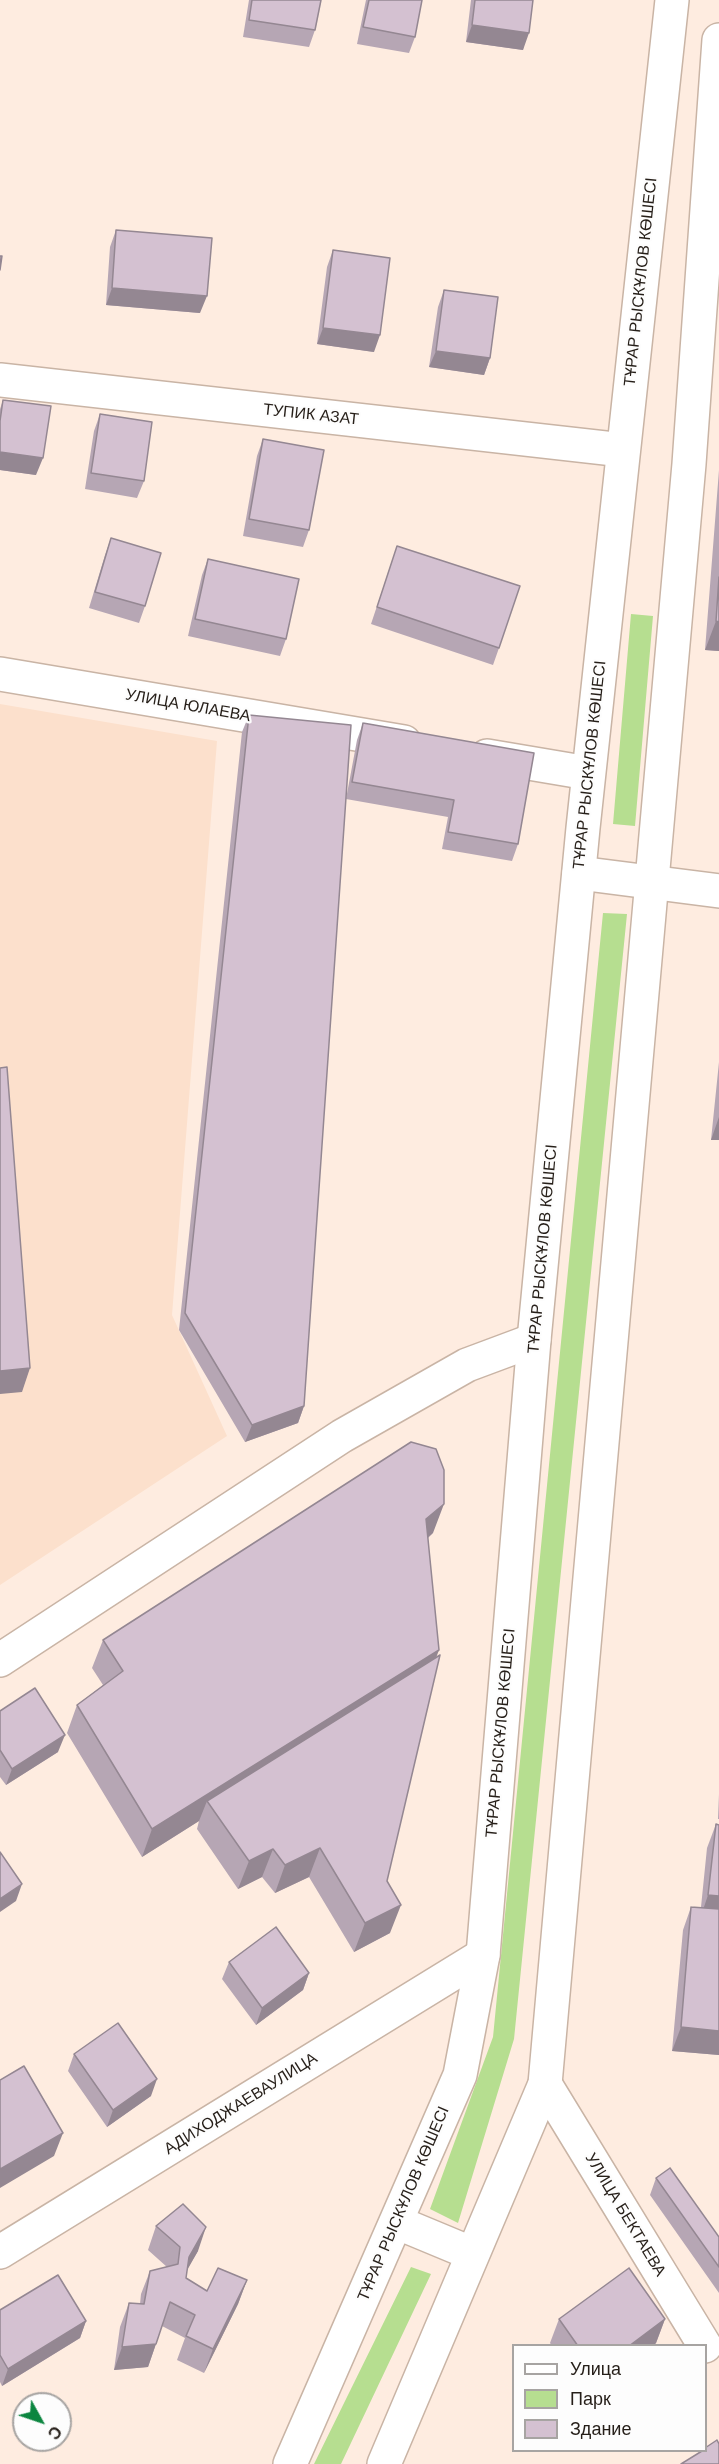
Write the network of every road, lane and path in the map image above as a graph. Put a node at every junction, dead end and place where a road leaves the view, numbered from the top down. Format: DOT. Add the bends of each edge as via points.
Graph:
graph roads {
  1 [pos="672,0"];
  2 [pos="719,40"];
  3 [pos="0,380"];
  4 [pos="623,450"];
  5 [pos="0,674"];
  6 [pos="588,773"];
  7 [pos="579,873"];
  8 [pos="651,883"];
  9 [pos="719,891"];
  10 [pos="534,1340"];
  11 [pos="0,1660"];
  12 [pos="483,1955"];
  13 [pos="545,2084"];
  14 [pos="396,2222"];
  15 [pos="0,2252"];
  16 [pos="473,2254"];
  17 [pos="704,2344"];
  18 [pos="707,2349"];
  19 [pos="719,2369"];
  20 [pos="291,2464"];
  21 [pos="384,2464"];
  1 -- 4 [label="main road, ТҰРАР РЫСКҰЛОВ КӨШЕСІ"];
  2 -- 8 [label="main road" via="689,464"];
  3 -- 4 [label="main road, ТУПИК АЗАТ"];
  4 -- 6 [label="main road, ТҰРАР РЫСКҰЛОВ КӨШЕСІ"];
  5 -- 6 [label="main road, УЛИЦА ЮЛАЕВА"];
  6 -- 7 [label="main road, ТҰРАР РЫСКҰЛОВ КӨШЕСІ"];
  7 -- 8 [label="main road"];
  7 -- 10 [label="main road, ТҰРАР РЫСКҰЛОВ КӨШЕСІ"];
  8 -- 9 [label="main road"];
  8 -- 13 [label="main road"];
  10 -- 11 [label="main road" via="467,1365 342,1436"];
  10 -- 12 [label="main road, ТҰРАР РЫСКҰЛОВ КӨШЕСІ"];
  12 -- 14 [label="main road, ТҰРАР РЫСКҰЛОВ КӨШЕСІ" via="460,2075"];
  12 -- 15 [label="main road, АДИХОДЖАЕВАУЛИЦА"];
  13 -- 16 [label="main road"];
  13 -- 17 [label="main road, УЛИЦА БЕКТАЕВА"];
  14 -- 16 [label="main road"];
  14 -- 20 [label="main road, ТҰРАР РЫСКҰЛОВ КӨШЕСІ"];
  16 -- 21 [label="main road"];
  18 -- 19 [label="main road, УЛИЦА БЕКТАЕВА"];
}
